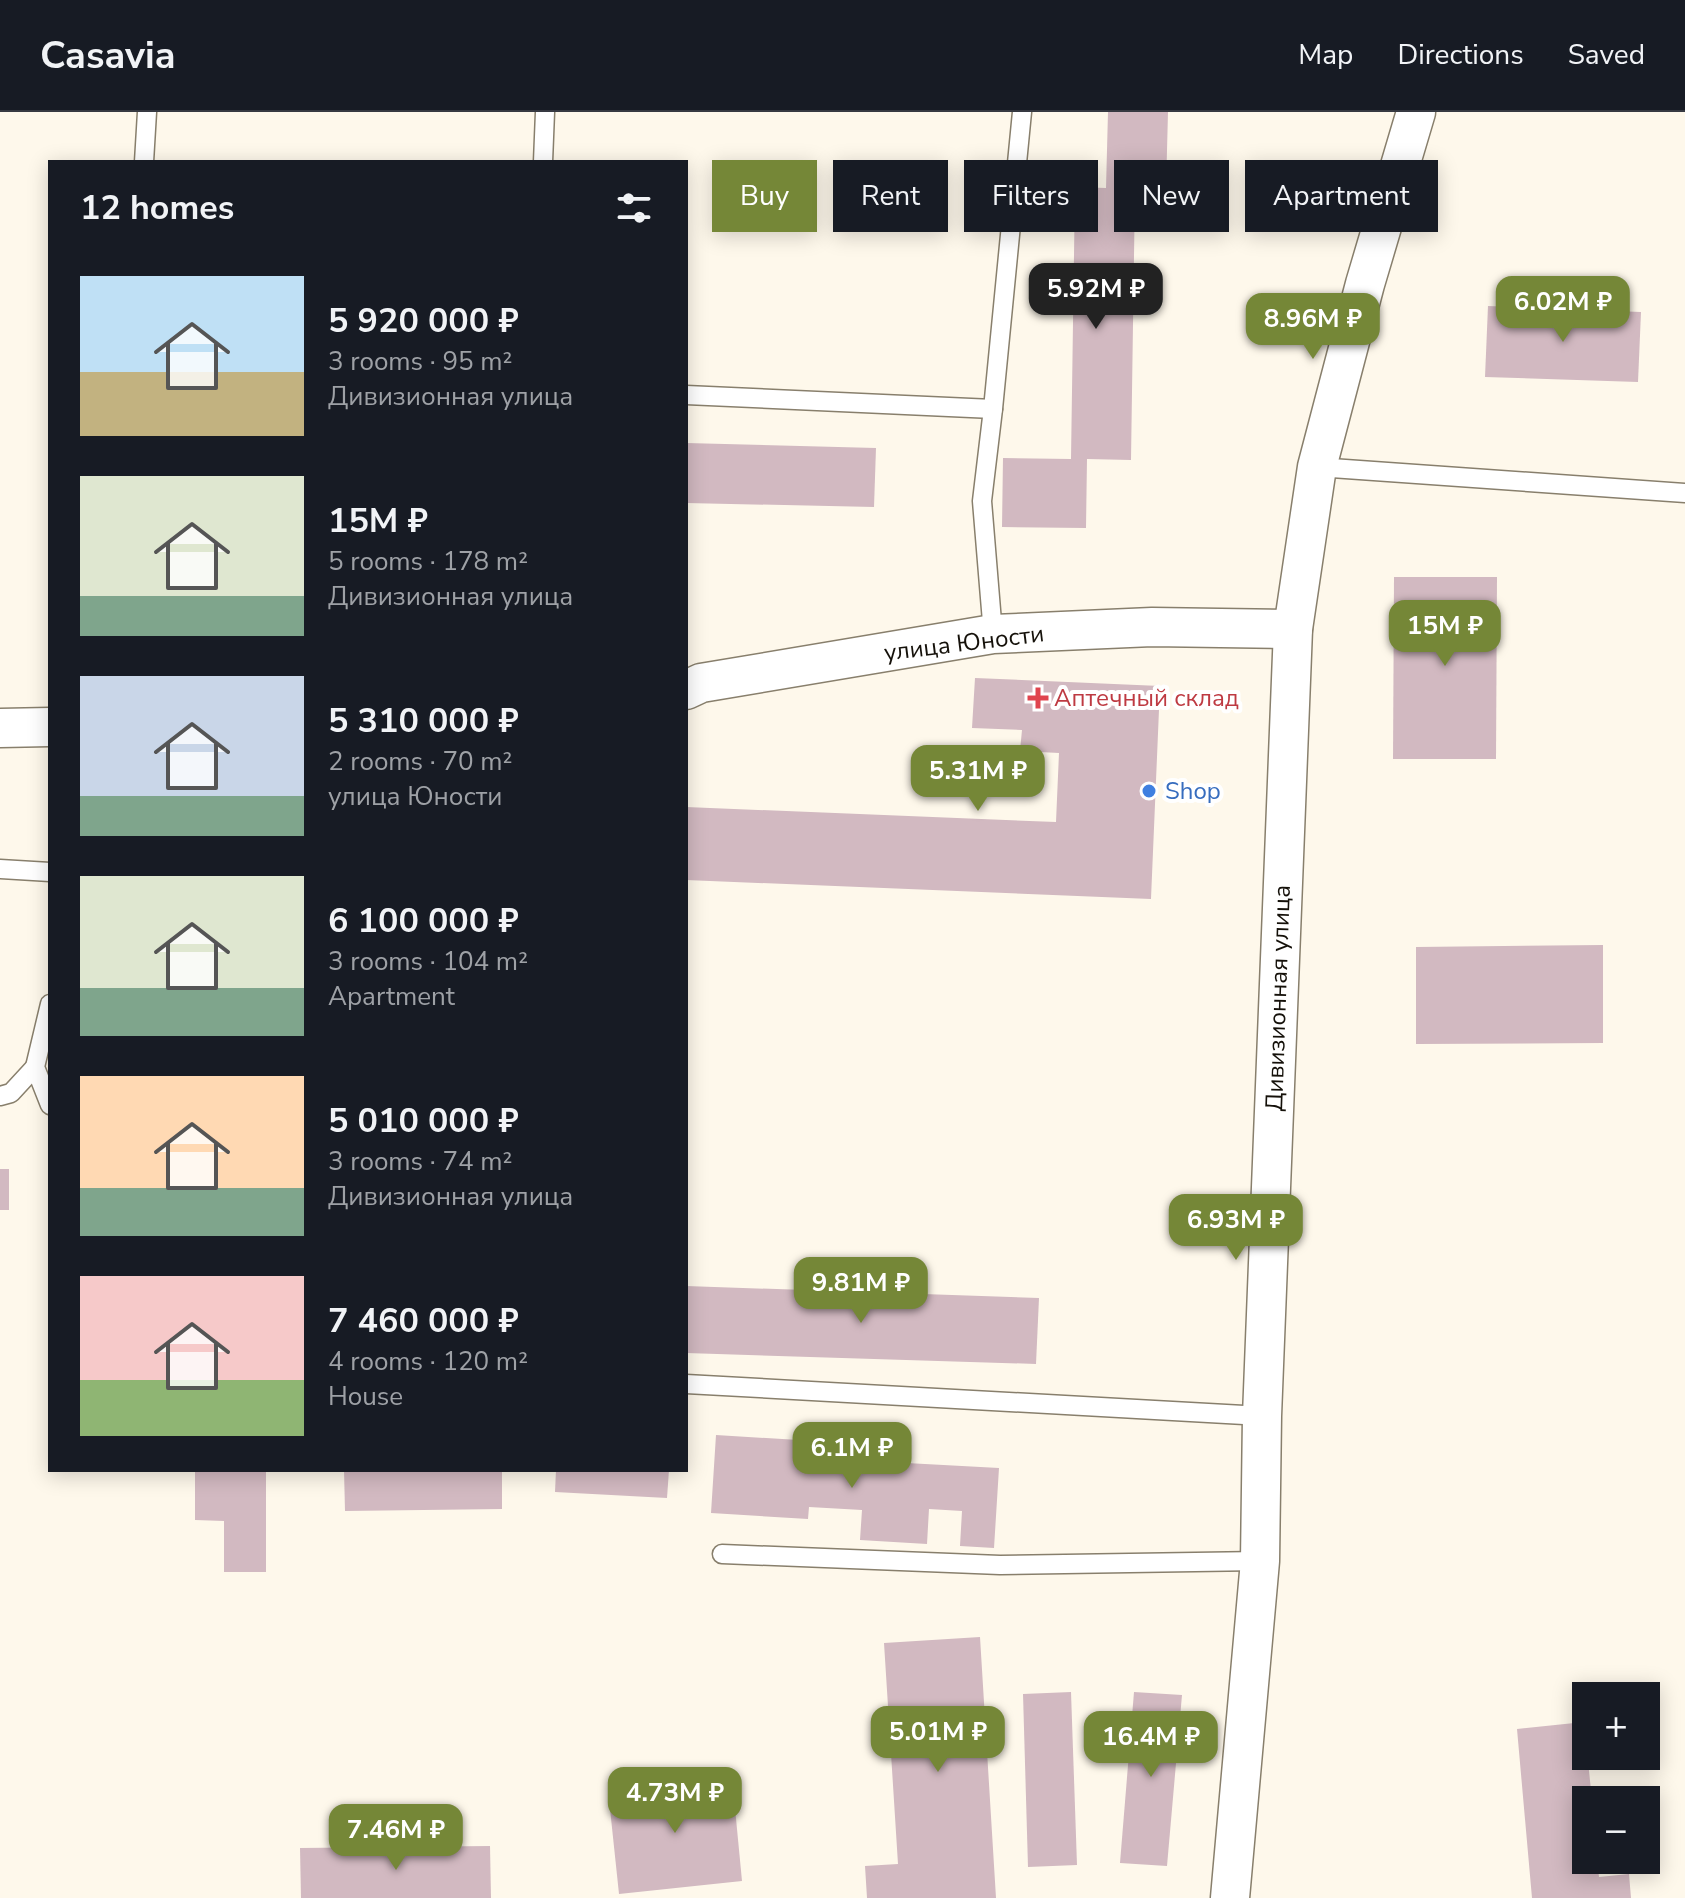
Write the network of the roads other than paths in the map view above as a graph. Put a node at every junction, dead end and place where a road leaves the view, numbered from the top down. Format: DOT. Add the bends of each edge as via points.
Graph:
graph roads {
  1 [pos="147,112"];
  2 [pos="545,112"];
  3 [pos="1022,112"];
  4 [pos="1416,112"];
  5 [pos="144,160"];
  6 [pos="543,160"];
  7 [pos="688,395"];
  8 [pos="993,409"];
  9 [pos="1317,467"];
  10 [pos="1685,493"];
  11 [pos="1293,629"];
  12 [pos="993,634"];
  13 [pos="688,689"];
  14 [pos="48,727"];
  15 [pos="0,728"];
  16 [pos="0,869"];
  17 [pos="48,872"];
  18 [pos="48,1012"];
  19 [pos="35,1067"];
  20 [pos="0,1096"];
  21 [pos="48,1100"];
  22 [pos="688,1384"];
  23 [pos="1262,1416"];
  24 [pos="722,1554"];
  25 [pos="1260,1561"];
  26 [pos="1230,1898"];
  1 -- 5 [label="lane"];
  2 -- 6 [label="lane"];
  3 -- 8 [label="lane"];
  4 -- 9 [label="street, Дивизионная улица"];
  7 -- 8 [label="lane"];
  8 -- 12 [label="lane" via="982,501"];
  9 -- 10 [label="lane"];
  9 -- 11 [label="street, Дивизионная улица"];
  11 -- 12 [label="street, улица Юности" via="1152,627"];
  11 -- 23 [label="street, Дивизионная улица"];
  12 -- 13 [label="street, улица Юности"];
  14 -- 15 [label="street"];
  16 -- 17 [label="lane"];
  18 -- 19 [label="lane"];
  19 -- 20 [label="lane" via="11,1093"];
  19 -- 21 [label="lane"];
  22 -- 23 [label="lane"];
  23 -- 25 [label="street, Дивизионная улица"];
  24 -- 25 [label="lane" via="1000,1565"];
  25 -- 26 [label="street, Дивизионная улица"];
}
